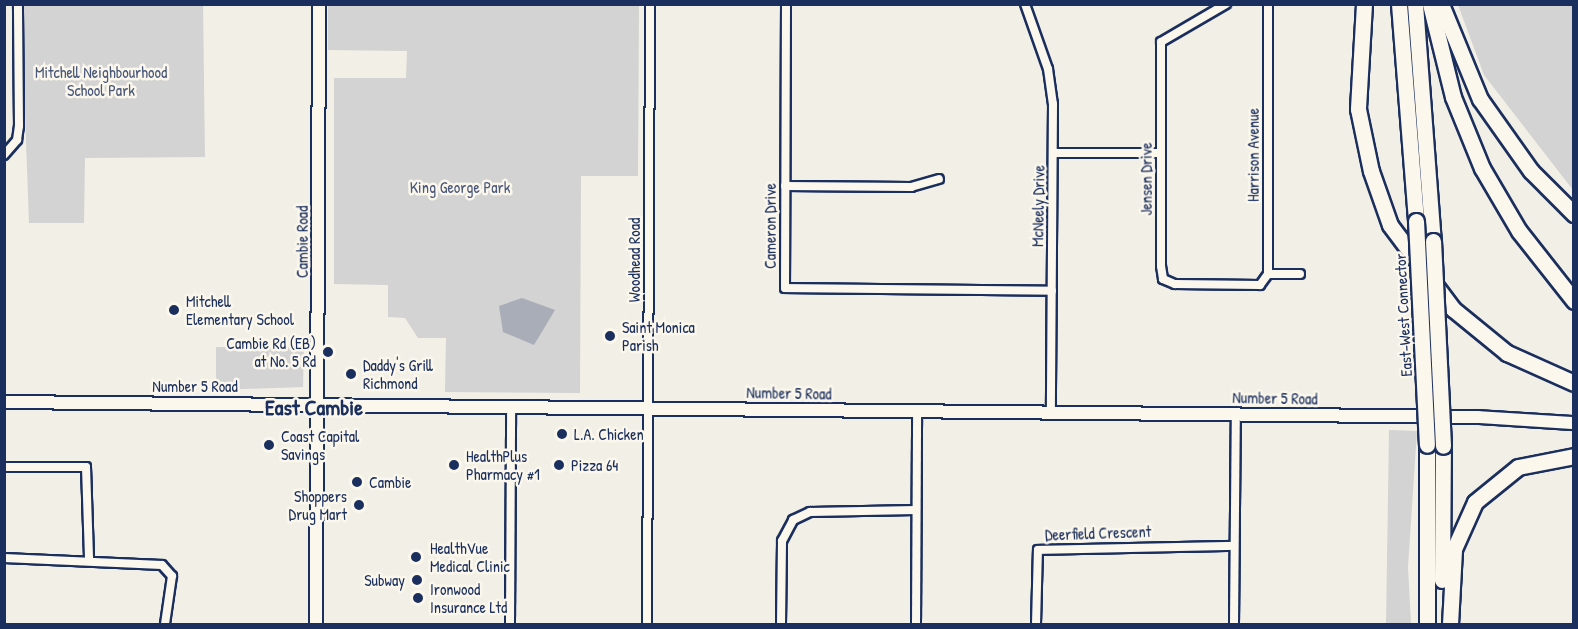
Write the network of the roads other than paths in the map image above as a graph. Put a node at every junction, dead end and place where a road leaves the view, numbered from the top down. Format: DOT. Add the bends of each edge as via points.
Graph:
graph roads {
  1 [pos="18,4"];
  2 [pos="319,4"];
  3 [pos="650,4"];
  4 [pos="786,4"];
  5 [pos="1025,4"];
  6 [pos="1226,4"];
  7 [pos="1268,4"];
  8 [pos="1364,4"];
  9 [pos="1399,4"];
  10 [pos="1415,4"];
  11 [pos="1430,4"];
  12 [pos="1441,4"];
  13 [pos="1054,153"];
  14 [pos="1161,153"];
  15 [pos="4,155"];
  16 [pos="939,179"];
  17 [pos="785,186"];
  18 [pos="1574,214"];
  19 [pos="1268,274"];
  20 [pos="1300,274"];
  21 [pos="1052,291"];
  22 [pos="1574,302"];
  23 [pos="1574,383"];
  24 [pos="4,402"];
  25 [pos="318,403"];
  26 [pos="511,407"];
  27 [pos="649,407"];
  28 [pos="917,411"];
  29 [pos="1051,412"];
  30 [pos="1236,414"];
  31 [pos="1574,423"];
  32 [pos="1435,446"];
  33 [pos="1574,456"];
  34 [pos="4,467"];
  35 [pos="916,510"];
  36 [pos="1234,546"];
  37 [pos="4,558"];
  38 [pos="89,558"];
  39 [pos="1427,619"];
  40 [pos="165,624"];
  41 [pos="316,624"];
  42 [pos="510,624"];
  43 [pos="647,624"];
  44 [pos="782,624"];
  45 [pos="916,624"];
  46 [pos="1036,624"];
  47 [pos="1234,624"];
  48 [pos="1442,624"];
  49 [pos="1450,624"];
  1 -- 15 [label="street" via="19,126 17,140"];
  2 -- 25 [label="main road, Cambie Road"];
  3 -- 27 [label="street, Woodhead Road"];
  4 -- 17 [label="street, Cameron Drive"];
  5 -- 13 [label="street, McNeely Drive" via="1048,69"];
  6 -- 14 [label="street, Jensen Drive" via="1161,42"];
  7 -- 19 [label="street, Harrison Avenue"];
  8 -- 23 [label="highway" via="1358,109 1371,171 1390,225 1452,309 1508,353"];
  9 -- 32 [label="highway, East-West Connector, bridge"];
  10 -- 32 [label="highway, East-West Connector, bridge" via="1433,241"];
  11 -- 22 [label="highway" via="1453,97 1482,168 1519,231"];
  12 -- 18 [label="highway" via="1480,99 1531,171"];
  13 -- 14 [label="street"];
  13 -- 21 [label="street, McNeely Drive"];
  14 -- 19 [label="street, Jensen Drive" via="1163,279 1175,284 1260,285"];
  16 -- 17 [label="street" via="911,188"];
  17 -- 21 [label="street, Cameron Drive" via="785,288"];
  19 -- 20 [label="street"];
  21 -- 29 [label="street, McNeely Drive"];
  24 -- 25 [label="main road, Number 5 Road"];
  25 -- 26 [label="main road, Number 5 Road"];
  25 -- 41 [label="main road, Cambie Road"];
  26 -- 27 [label="main road, Number 5 Road"];
  26 -- 42 [label="street"];
  27 -- 28 [label="main road, Number 5 Road"];
  27 -- 43 [label="street, Woodhead Road"];
  28 -- 29 [label="main road, Number 5 Road"];
  28 -- 35 [label="street"];
  29 -- 30 [label="main road, Number 5 Road"];
  30 -- 31 [label="main road, Number 5 Road"];
  30 -- 36 [label="street"];
  32 -- 39 [label="highway, East-West Connector"];
  32 -- 48 [label="highway, East-West Connector"];
  33 -- 49 [label="highway" via="1518,467 1475,502 1454,549"];
  34 -- 38 [label="street" via="86,467"];
  35 -- 44 [label="street" via="810,512 793,520 782,541"];
  35 -- 45 [label="street"];
  36 -- 46 [label="street, Deerfield Crescent" via="1038,550"];
  36 -- 47 [label="street"];
  37 -- 38 [label="street"];
  38 -- 40 [label="street" via="167,567 172,576"];
}
